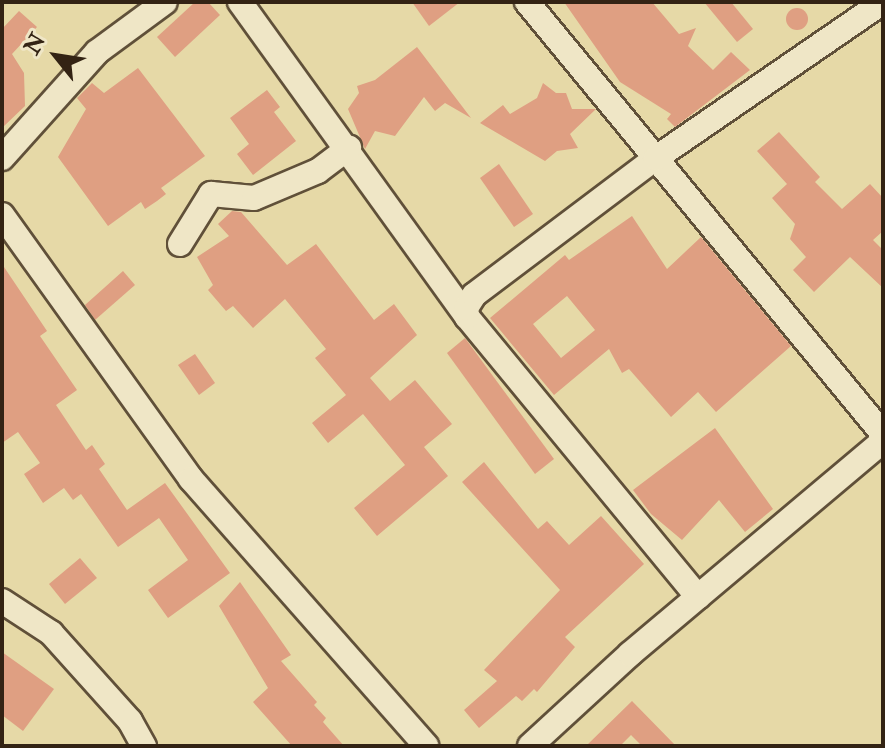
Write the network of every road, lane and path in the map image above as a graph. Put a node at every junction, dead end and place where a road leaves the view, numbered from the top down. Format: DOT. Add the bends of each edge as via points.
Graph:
graph roads {
  1 [pos="165,2"];
  2 [pos="240,2"];
  3 [pos="527,2"];
  4 [pos="883,2"];
  5 [pos="349,148"];
  6 [pos="2,158"];
  7 [pos="656,158"];
  8 [pos="2,215"];
  9 [pos="180,244"];
  10 [pos="467,317"];
  11 [pos="883,434"];
  12 [pos="883,441"];
  13 [pos="698,597"];
  14 [pos="2,601"];
  15 [pos="144,746"];
  16 [pos="426,746"];
  17 [pos="530,746"];
  1 -- 6 [label="street" via="97,52"];
  2 -- 5 [label="street"];
  3 -- 7 [label="street"];
  4 -- 7 [label="street"];
  5 -- 9 [label="street" via="318,171 254,198 211,194"];
  5 -- 10 [label="street" via="380,201"];
  7 -- 10 [label="street" via="474,295"];
  7 -- 11 [label="street"];
  8 -- 16 [label="street" via="191,479"];
  10 -- 13 [label="street"];
  12 -- 13 [label="street"];
  13 -- 17 [label="street"];
  14 -- 15 [label="street" via="51,633 130,721"];
}
